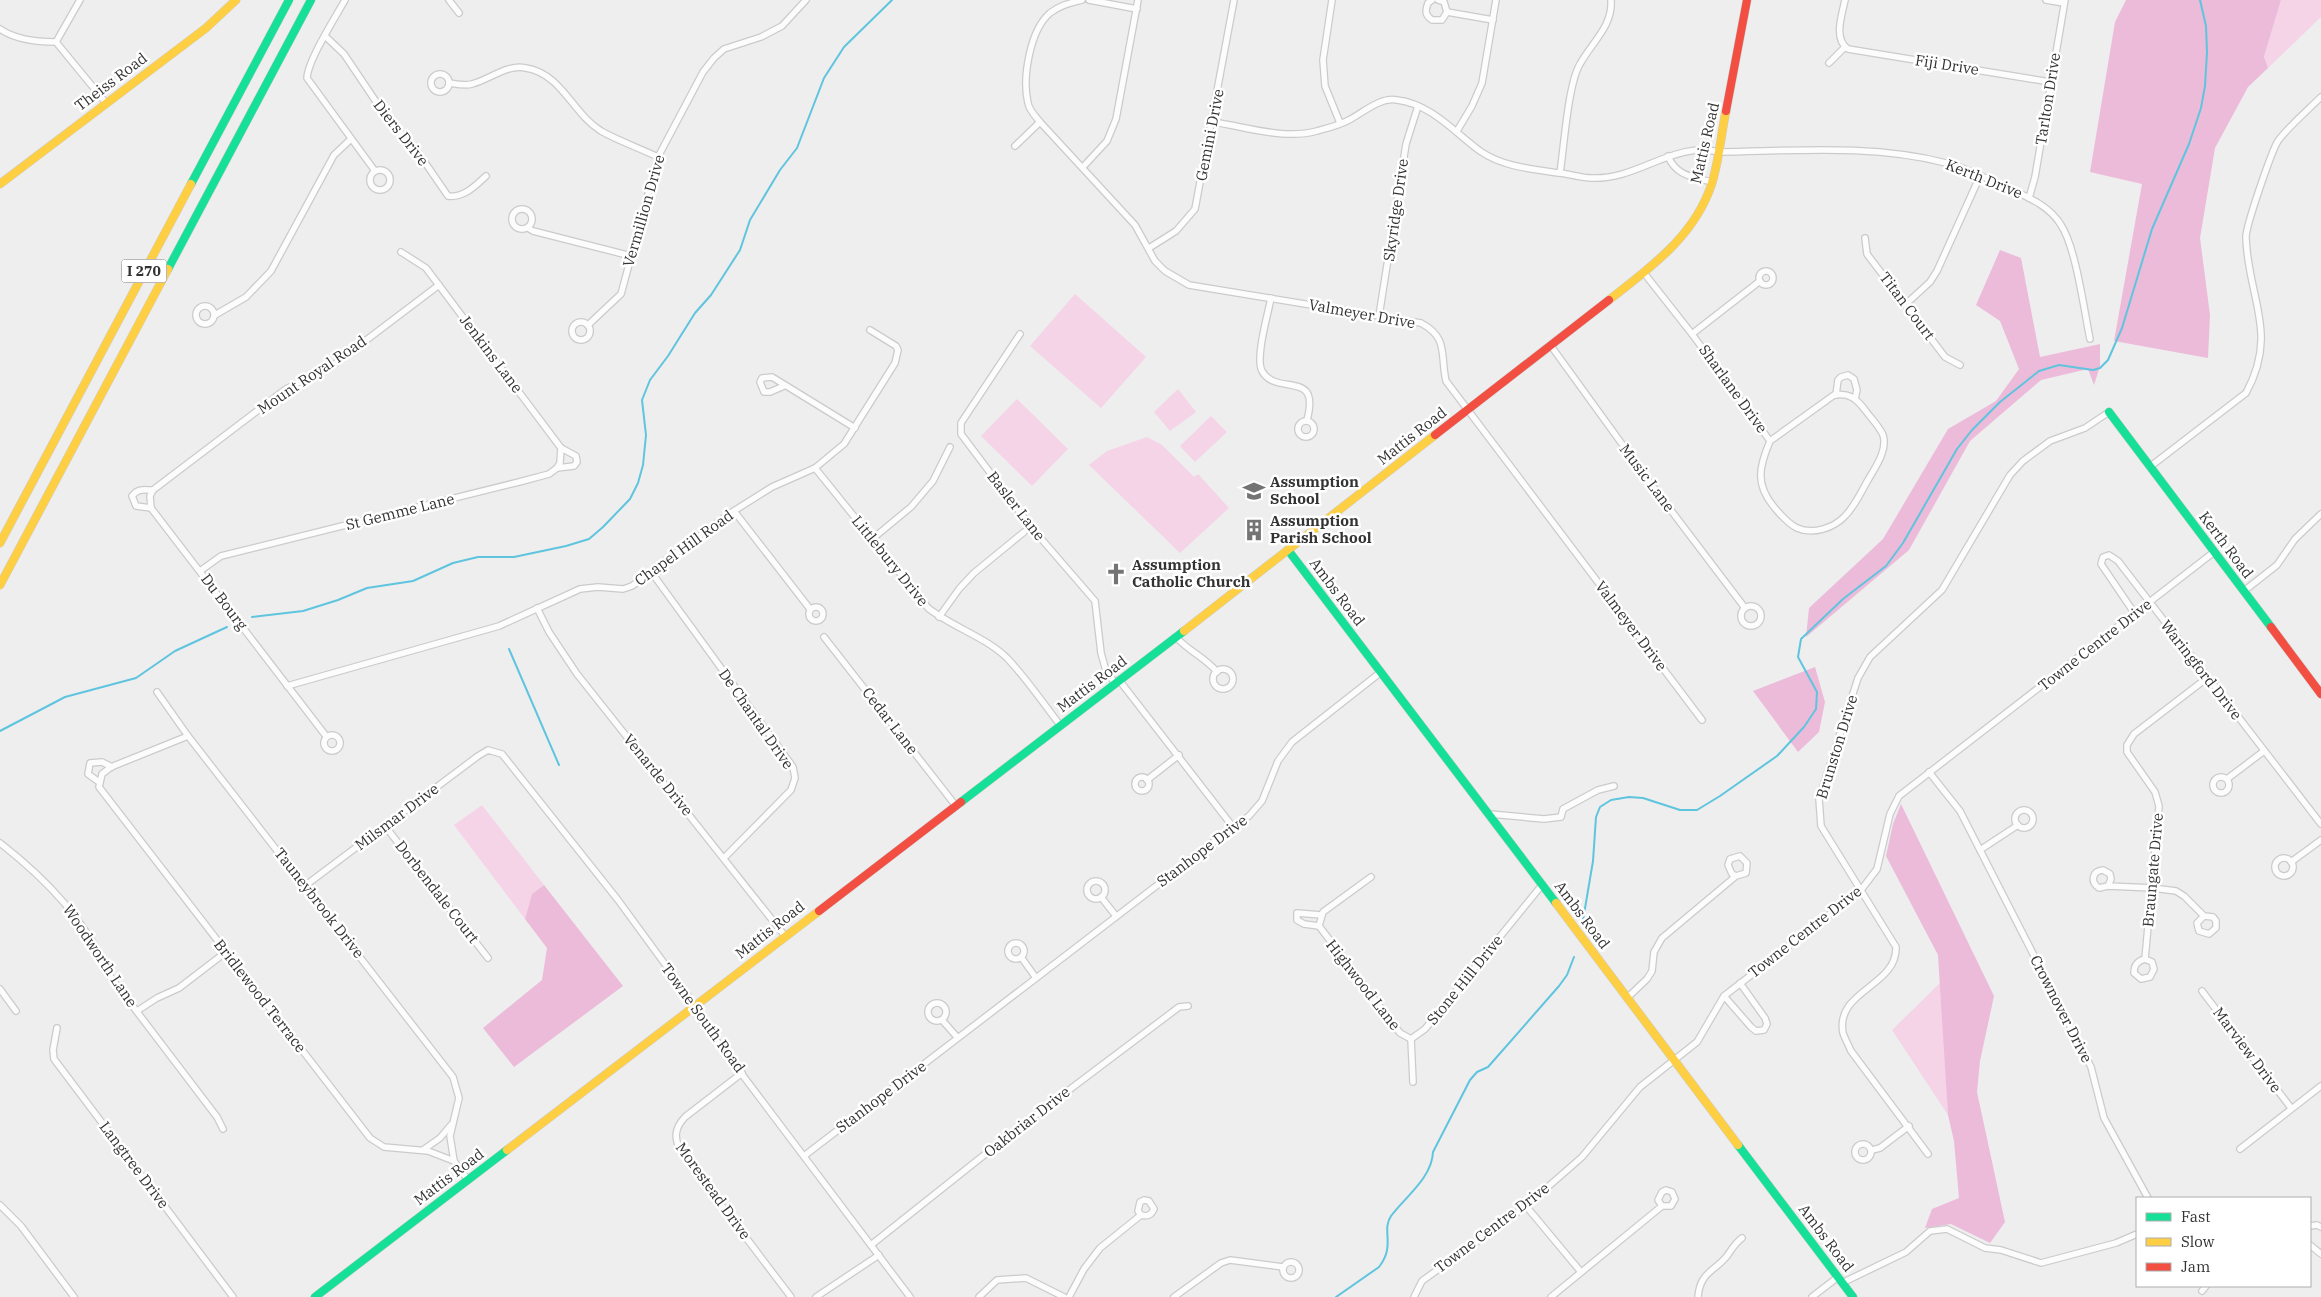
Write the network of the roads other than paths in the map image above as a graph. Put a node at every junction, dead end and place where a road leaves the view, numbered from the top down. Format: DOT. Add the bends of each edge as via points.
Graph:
graph roads {
  1 [pos="80,0"];
  2 [pos="289,0"];
  3 [pos="311,0"];
  4 [pos="345,0"];
  5 [pos="449,0"];
  6 [pos="806,0"];
  7 [pos="1082,0"];
  8 [pos="1089,0"];
  9 [pos="1138,0"];
  10 [pos="1234,0"];
  11 [pos="1332,0"];
  12 [pos="1432,0"];
  13 [pos="1438,0"];
  14 [pos="1496,0"];
  15 [pos="1612,0"];
  16 [pos="1747,0"];
  17 [pos="1845,0"];
  18 [pos="2046,0"];
  19 [pos="235,1"];
  20 [pos="2065,1"];
  21 [pos="1136,9"];
  22 [pos="1447,12"];
  23 [pos="459,13"];
  24 [pos="1493,20"];
  25 [pos="0,28"];
  26 [pos="325,36"];
  27 [pos="56,42"];
  28 [pos="1845,47"];
  29 [pos="1829,63"];
  30 [pos="2050,82"];
  31 [pos="449,83"];
  32 [pos="2321,97"];
  33 [pos="106,103"];
  34 [pos="1418,106"];
  35 [pos="1040,122"];
  36 [pos="1213,122"];
  37 [pos="1340,123"];
  38 [pos="1457,131"];
  39 [pos="351,140"];
  40 [pos="1015,146"];
  41 [pos="1719,152"];
  42 [pos="1668,156"];
  43 [pos="658,157"];
  44 [pos="1083,167"];
  45 [pos="375,171"];
  46 [pos="1560,173"];
  47 [pos="486,176"];
  48 [pos="1980,176"];
  49 [pos="1712,182"];
  50 [pos="0,184"];
  51 [pos="2028,198"];
  52 [pos="528,228"];
  53 [pos="1865,238"];
  54 [pos="1149,248"];
  55 [pos="401,252"];
  56 [pos="631,256"];
  57 [pos="1644,274"];
  58 [pos="1760,281"];
  59 [pos="439,285"];
  60 [pos="1271,298"];
  61 [pos="1906,304"];
  62 [pos="215,315"];
  63 [pos="1379,316"];
  64 [pos="588,325"];
  65 [pos="870,330"];
  66 [pos="1020,334"];
  67 [pos="1692,334"];
  68 [pos="2090,339"];
  69 [pos="1551,346"];
  70 [pos="1960,366"];
  71 [pos="784,386"];
  72 [pos="1836,395"];
  73 [pos="1855,399"];
  74 [pos="1469,409"];
  75 [pos="2109,412"];
  76 [pos="1306,420"];
  77 [pos="855,428"];
  78 [pos="1770,440"];
  79 [pos="950,447"];
  80 [pos="561,448"];
  81 [pos="2151,466"];
  82 [pos="557,468"];
  83 [pos="816,468"];
  84 [pos="153,490"];
  85 [pos="151,508"];
  86 [pos="734,511"];
  87 [pos="2321,514"];
  88 [pos="1024,532"];
  89 [pos="871,540"];
  90 [pos="0,543"];
  91 [pos="1288,550"];
  92 [pos="2214,552"];
  93 [pos="200,571"];
  94 [pos="652,573"];
  95 [pos="0,585"];
  96 [pos="2244,591"];
  97 [pos="2150,603"];
  98 [pos="538,608"];
  99 [pos="1745,608"];
  100 [pos="810,609"];
  101 [pos="2135,614"];
  102 [pos="939,616"];
  103 [pos="824,637"];
  104 [pos="1176,637"];
  105 [pos="1217,672"];
  106 [pos="1381,672"];
  107 [pos="2207,678"];
  108 [pos="1117,681"];
  109 [pos="287,686"];
  110 [pos="157,692"];
  111 [pos="2321,694"];
  112 [pos="1702,720"];
  113 [pos="1060,725"];
  114 [pos="188,736"];
  115 [pos="326,736"];
  116 [pos="488,750"];
  117 [pos="2264,751"];
  118 [pos="1178,755"];
  119 [pos="112,767"];
  120 [pos="1929,772"];
  121 [pos="2227,779"];
  122 [pos="1147,780"];
  123 [pos="99,782"];
  124 [pos="1614,786"];
  125 [pos="956,806"];
  126 [pos="1490,814"];
  127 [pos="2321,824"];
  128 [pos="2018,825"];
  129 [pos="385,826"];
  130 [pos="1233,827"];
  131 [pos="2321,840"];
  132 [pos="0,843"];
  133 [pos="1980,850"];
  134 [pos="724,858"];
  135 [pos="2291,862"];
  136 [pos="1371,876"];
  137 [pos="1736,876"];
  138 [pos="306,885"];
  139 [pos="1542,885"];
  140 [pos="2108,886"];
  141 [pos="2153,888"];
  142 [pos="1861,890"];
  143 [pos="1101,897"];
  144 [pos="1116,916"];
  145 [pos="2204,916"];
  146 [pos="785,936"];
  147 [pos="226,952"];
  148 [pos="1021,957"];
  149 [pos="488,958"];
  150 [pos="2145,959"];
  151 [pos="1036,978"];
  152 [pos="1740,983"];
  153 [pos="0,989"];
  154 [pos="2202,991"];
  155 [pos="1724,996"];
  156 [pos="1627,998"];
  157 [pos="1188,1006"];
  158 [pos="693,1007"];
  159 [pos="16,1011"];
  160 [pos="137,1011"];
  161 [pos="942,1020"];
  162 [pos="58,1028"];
  163 [pos="957,1037"];
  164 [pos="1411,1039"];
  165 [pos="1674,1060"];
  166 [pos="742,1073"];
  167 [pos="1413,1082"];
  168 [pos="2321,1086"];
  169 [pos="2291,1108"];
  170 [pos="452,1122"];
  171 [pos="1909,1126"];
  172 [pos="223,1129"];
  173 [pos="2240,1149"];
  174 [pos="424,1150"];
  175 [pos="1872,1150"];
  176 [pos="1928,1154"];
  177 [pos="804,1156"];
  178 [pos="454,1160"];
  179 [pos="468,1180"];
  180 [pos="2147,1197"];
  181 [pos="0,1205"];
  182 [pos="1526,1206"];
  183 [pos="1662,1206"];
  184 [pos="1141,1215"];
  185 [pos="2136,1234"];
  186 [pos="1742,1238"];
  187 [pos="871,1245"];
  188 [pos="2311,1246"];
  189 [pos="2321,1254"];
  190 [pos="879,1255"];
  191 [pos="1283,1267"];
  192 [pos="1582,1272"];
  193 [pos="1840,1280"];
  194 [pos="74,1297"];
  195 [pos="233,1297"];
  196 [pos="315,1297"];
  197 [pos="791,1297"];
  198 [pos="816,1297"];
  199 [pos="910,1297"];
  200 [pos="979,1297"];
  201 [pos="1064,1297"];
  202 [pos="1069,1297"];
  203 [pos="1174,1297"];
  204 [pos="1414,1297"];
  205 [pos="1550,1297"];
  206 [pos="1698,1297"];
  207 [pos="1812,1297"];
  208 [pos="1853,1297"];
  1 -- 27 [label="street"];
  2 -- 90 [label="main road, I 270"];
  3 -- 95 [label="main road, I 270"];
  4 -- 26 [label="street"];
  5 -- 23 [label="street"];
  6 -- 43 [label="street, Vermillion Drive" via="782,26 724,49 714,58 703,72"];
  7 -- 35 [label="street, Valmeyer Drive" via="1060,6 1050,13 1038,26 1033,40 1025,84 1028,105"];
  8 -- 21 [label="street"];
  9 -- 21 [label="street"];
  10 -- 36 [label="street, Gemini Drive"];
  11 -- 37 [label="street" via="1323,60 1325,86"];
  12 -- 22 [label="street" via="1425,10 1427,16 1432,20 1442,20"];
  13 -- 22 [label="street" via="1444,2"];
  14 -- 24 [label="street"];
  15 -- 46 [label="street" via="1607,25 1576,72"];
  16 -- 41 [label="main road, Mattis Road"];
  17 -- 28 [label="street" via="1839,36"];
  18 -- 20 [label="street"];
  19 -- 33 [label="main road, Theiss Road" via="206,28"];
  20 -- 30 [label="street, Tarlton Drive"];
  21 -- 44 [label="street" via="1116,119 1106,141"];
  22 -- 24 [label="street"];
  24 -- 38 [label="street" via="1482,84"];
  25 -- 27 [label="street" via="11,35 38,42"];
  26 -- 39 [label="street" via="307,78"];
  26 -- 47 [label="street, Diers Drive" via="344,54 387,118 415,148 448,196 464,193"];
  27 -- 33 [label="street"];
  28 -- 29 [label="street"];
  28 -- 30 [label="street, Fiji Drive" via="1853,51"];
  30 -- 51 [label="street, Tarlton Drive" via="2035,177"];
  31 -- 43 [label="street" via="469,84 512,67 543,72 602,131"];
  32 -- 81 [label="street" via="2278,141 2246,229 2262,330 2260,362 2254,378 2246,393"];
  33 -- 50 [label="main road, Theiss Road"];
  34 -- 37 [label="street, Kerth Drive" via="1396,99 1363,110"];
  34 -- 38 [label="street, Kerth Drive"];
  34 -- 63 [label="street, Skyridge Drive" via="1406,144"];
  35 -- 40 [label="street"];
  35 -- 44 [label="street, Valmeyer Drive"];
  36 -- 37 [label="street, Kerth Drive" via="1294,135"];
  36 -- 54 [label="street, Gemini Drive" via="1195,209 1176,231"];
  38 -- 46 [label="street, Kerth Drive" via="1481,152 1516,167"];
  39 -- 45 [label="street"];
  39 -- 62 [label="street" via="334,155 271,271 246,297"];
  41 -- 42 [label="street, Kerth Drive" via="1689,150"];
  41 -- 48 [label="street, Kerth Drive" via="1880,151 1946,162"];
  41 -- 49 [label="main road, Mattis Road"];
  42 -- 46 [label="street, Kerth Drive" via="1617,177 1591,178"];
  42 -- 49 [label="street" via="1673,167 1689,176"];
  43 -- 56 [label="street, Vermillion Drive"];
  44 -- 54 [label="street, Valmeyer Drive" via="1135,225"];
  48 -- 51 [label="street, Kerth Drive"];
  48 -- 61 [label="street" via="1937,271"];
  49 -- 57 [label="main road, Mattis Road" via="1679,242"];
  51 -- 68 [label="street, Kerth Drive" via="2049,210 2067,237"];
  52 -- 56 [label="street"];
  53 -- 61 [label="street, Titan Court" via="1868,254"];
  54 -- 60 [label="street, Valmeyer Drive" via="1165,271 1189,285"];
  55 -- 59 [label="street, Jenkins Lane" via="426,268"];
  56 -- 64 [label="street, Vermillion Drive" via="621,294"];
  57 -- 67 [label="street, Sharlane Drive"];
  57 -- 69 [label="main road, Mattis Road"];
  58 -- 67 [label="street"];
  59 -- 80 [label="street, Jenkins Lane"];
  59 -- 84 [label="street, Mount Royal Road" via="336,363 286,389"];
  60 -- 63 [label="street, Valmeyer Drive"];
  60 -- 76 [label="street" via="1260,359 1262,370 1269,379 1300,386 1311,404"];
  61 -- 70 [label="street, Titan Court" via="1945,357"];
  63 -- 74 [label="street, Valmeyer Drive" via="1421,323 1433,330 1441,341 1446,382"];
  65 -- 77 [label="street, Chapel Hill Road" via="893,343 898,350 889,375"];
  66 -- 108 [label="street, Basler Lane" via="961,422 961,434 1031,527 1096,601 1101,653 1106,670"];
  67 -- 78 [label="street, Sharlane Drive"];
  69 -- 74 [label="main road, Mattis Road"];
  69 -- 99 [label="street, Music Lane"];
  71 -- 77 [label="street"];
  72 -- 73 [label="street" via="1844,394"];
  72 -- 73 [label="street" via="1838,380 1848,375 1854,379"];
  72 -- 78 [label="street"];
  73 -- 78 [label="street, Sharlane Drive" via="1883,435 1883,449 1853,506 1831,527 1817,530 1797,528 1767,498 1760,466"];
  74 -- 91 [label="main road, Mattis Road"];
  74 -- 112 [label="street, Valmeyer Drive"];
  75 -- 81 [label="main road, Kerth Road"];
  75 -- 142 [label="street, Brunston Drive" via="2085,428 2050,441 2023,461 2010,475 1942,590 1878,648 1858,678 1819,799 1819,812 1821,826"];
  77 -- 83 [label="street, Chapel Hill Road" via="844,444"];
  79 -- 89 [label="street" via="933,481 910,507"];
  80 -- 82 [label="street"];
  80 -- 82 [label="street, St Gemme Lane" via="576,456 577,462 569,468"];
  81 -- 92 [label="main road, Kerth Road"];
  82 -- 93 [label="street, St Gemme Lane" via="549,474 221,556"];
  83 -- 86 [label="street, Chapel Hill Road" via="772,487"];
  83 -- 89 [label="street, Littlebury Drive"];
  84 -- 85 [label="street"];
  84 -- 85 [label="street, Du Bourg" via="141,490 132,496 136,506"];
  85 -- 93 [label="street, Du Bourg"];
  86 -- 94 [label="street, Chapel Hill Road"];
  86 -- 100 [label="street"];
  87 -- 96 [label="street" via="2295,539 2277,564"];
  88 -- 102 [label="street" via="974,573"];
  89 -- 102 [label="street, Littlebury Drive" via="919,598"];
  91 -- 104 [label="main road, Mattis Road"];
  91 -- 106 [label="main road, Ambs Road"];
  92 -- 96 [label="main road, Kerth Road"];
  92 -- 97 [label="street, Towne Centre Drive"];
  93 -- 109 [label="street, Du Bourg"];
  94 -- 98 [label="street, Chapel Hill Road" via="622,589 580,589"];
  94 -- 134 [label="street, De Chantal Drive" via="793,767 795,778 791,790"];
  96 -- 111 [label="main road, Kerth Road"];
  97 -- 101 [label="street, Towne Centre Drive"];
  97 -- 101 [label="street, Waringford Drive" via="2118,561 2109,555 2103,557 2101,564"];
  97 -- 107 [label="street, Waringford Drive"];
  98 -- 109 [label="street, Chapel Hill Road" via="498,626"];
  98 -- 134 [label="street, Venarde Drive" via="549,632 577,674"];
  101 -- 120 [label="street, Towne Centre Drive"];
  102 -- 113 [label="street, Littlebury Drive" via="982,639 1006,658"];
  103 -- 125 [label="street, Cedar Lane"];
  104 -- 105 [label="street"];
  104 -- 108 [label="main road, Mattis Road"];
  106 -- 126 [label="main road, Ambs Road"];
  106 -- 130 [label="street, Stanhope Drive" via="1292,742 1278,761 1262,801"];
  107 -- 117 [label="street, Waringford Drive"];
  107 -- 141 [label="street, Braungate Drive" via="2134,734 2127,745 2131,760 2155,792 2159,806"];
  108 -- 113 [label="main road, Mattis Road"];
  108 -- 118 [label="street"];
  109 -- 115 [label="street, Du Bourg"];
  110 -- 114 [label="street, Tauneybrook Drive"];
  113 -- 125 [label="main road, Mattis Road"];
  114 -- 119 [label="street, Bridlewood Terrace"];
  114 -- 138 [label="street, Tauneybrook Drive"];
  116 -- 129 [label="street, Milsmar Drive"];
  116 -- 158 [label="street, Towne South Road" via="502,754 524,780 618,900"];
  117 -- 121 [label="street"];
  117 -- 127 [label="street, Waringford Drive"];
  118 -- 122 [label="street"];
  118 -- 130 [label="street"];
  119 -- 123 [label="street, Bridlewood Terrace" via="102,774"];
  119 -- 123 [label="street, Bridlewood Terrace" via="102,762 90,763 88,774"];
  120 -- 133 [label="street, Crownover Drive" via="1960,811"];
  120 -- 142 [label="street, Towne Centre Drive" via="1899,796 1890,814 1877,869"];
  123 -- 147 [label="street, Bridlewood Terrace" via="99,787"];
  124 -- 126 [label="street" via="1598,790 1564,809 1561,817 1544,819"];
  125 -- 146 [label="main road, Mattis Road"];
  126 -- 139 [label="main road, Ambs Road"];
  128 -- 133 [label="street"];
  129 -- 138 [label="street, Milsmar Drive"];
  129 -- 149 [label="street, Dorbendale Court"];
  130 -- 144 [label="street, Stanhope Drive"];
  131 -- 135 [label="street"];
  132 -- 160 [label="street, Woodworth Lane" via="52,888 98,948 109,975"];
  133 -- 180 [label="street, Crownover Drive" via="2091,1067 2104,1118"];
  134 -- 146 [label="street, Venarde Drive"];
  136 -- 164 [label="street, Highwood Lane" via="1320,920 1400,1034"];
  137 -- 156 [label="street" via="1662,938 1654,952 1652,971"];
  138 -- 170 [label="street, Tauneybrook Drive" via="453,1077 459,1098"];
  139 -- 156 [label="main road, Ambs Road"];
  139 -- 164 [label="street, Stone Hill Drive" via="1425,1029"];
  140 -- 141 [label="street"];
  141 -- 145 [label="street" via="2176,891"];
  141 -- 150 [label="street, Braungate Drive"];
  142 -- 152 [label="street, Towne Centre Drive"];
  142 -- 171 [label="street, Brunston Drive" via="1896,947 1896,955 1894,963 1881,979 1850,1003 1844,1015 1843,1034 1851,1051"];
  143 -- 144 [label="street"];
  144 -- 151 [label="street, Stanhope Drive"];
  146 -- 158 [label="main road, Mattis Road"];
  147 -- 160 [label="street" via="180,988"];
  147 -- 174 [label="street, Bridlewood Terrace" via="370,1138 384,1147"];
  148 -- 151 [label="street"];
  151 -- 163 [label="street, Stanhope Drive"];
  152 -- 155 [label="street, Towne Centre Drive"];
  152 -- 155 [label="street" via="1766,1018 1764,1030 1751,1028"];
  153 -- 159 [label="street"];
  154 -- 169 [label="street, Marview Drive"];
  155 -- 165 [label="street, Towne Centre Drive" via="1697,1042"];
  156 -- 165 [label="main road, Ambs Road"];
  157 -- 187 [label="street, Oakbriar Drive" via="1178,1007"];
  158 -- 166 [label="street, Towne South Road"];
  158 -- 179 [label="main road, Mattis Road"];
  160 -- 172 [label="street, Woodworth Lane"];
  161 -- 163 [label="street"];
  162 -- 195 [label="street, Langtree Drive" via="54,1059"];
  163 -- 177 [label="street, Stanhope Drive"];
  164 -- 167 [label="street"];
  165 -- 182 [label="street, Towne Centre Drive" via="1640,1088 1582,1157"];
  165 -- 193 [label="main road, Ambs Road"];
  166 -- 177 [label="street, Towne South Road"];
  166 -- 197 [label="street, Morestead Drive" via="684,1117 678,1124 675,1139 681,1152"];
  168 -- 169 [label="street"];
  169 -- 173 [label="street"];
  170 -- 174 [label="street, Tauneybrook Drive" via="440,1138"];
  170 -- 178 [label="street, Tauneybrook Drive" via="450,1136"];
  171 -- 175 [label="street" via="1880,1148"];
  171 -- 176 [label="street, Brunston Drive"];
  174 -- 178 [label="street, Bridlewood Terrace"];
  177 -- 187 [label="street, Towne South Road"];
  178 -- 179 [label="street, Tauneybrook Drive"];
  179 -- 196 [label="main road, Mattis Road"];
  181 -- 194 [label="street" via="22,1226"];
  182 -- 192 [label="street"];
  182 -- 204 [label="street, Towne Centre Drive" via="1422,1281"];
  183 -- 192 [label="street"];
  184 -- 202 [label="street" via="1100,1248"];
  185 -- 193 [label="street" via="2041,1263 1985,1248 1946,1228 1930,1231 1906,1252"];
  186 -- 206 [label="street" via="1703,1279"];
  187 -- 190 [label="street, Towne South Road"];
  188 -- 189 [label="street"];
  190 -- 198 [label="street"];
  190 -- 199 [label="street, Towne South Road"];
  191 -- 203 [label="street" via="1230,1260"];
  192 -- 205 [label="street"];
  193 -- 207 [label="street"];
  193 -- 208 [label="main road, Ambs Road"];
  200 -- 201 [label="street" via="997,1280 1026,1278"];
}
